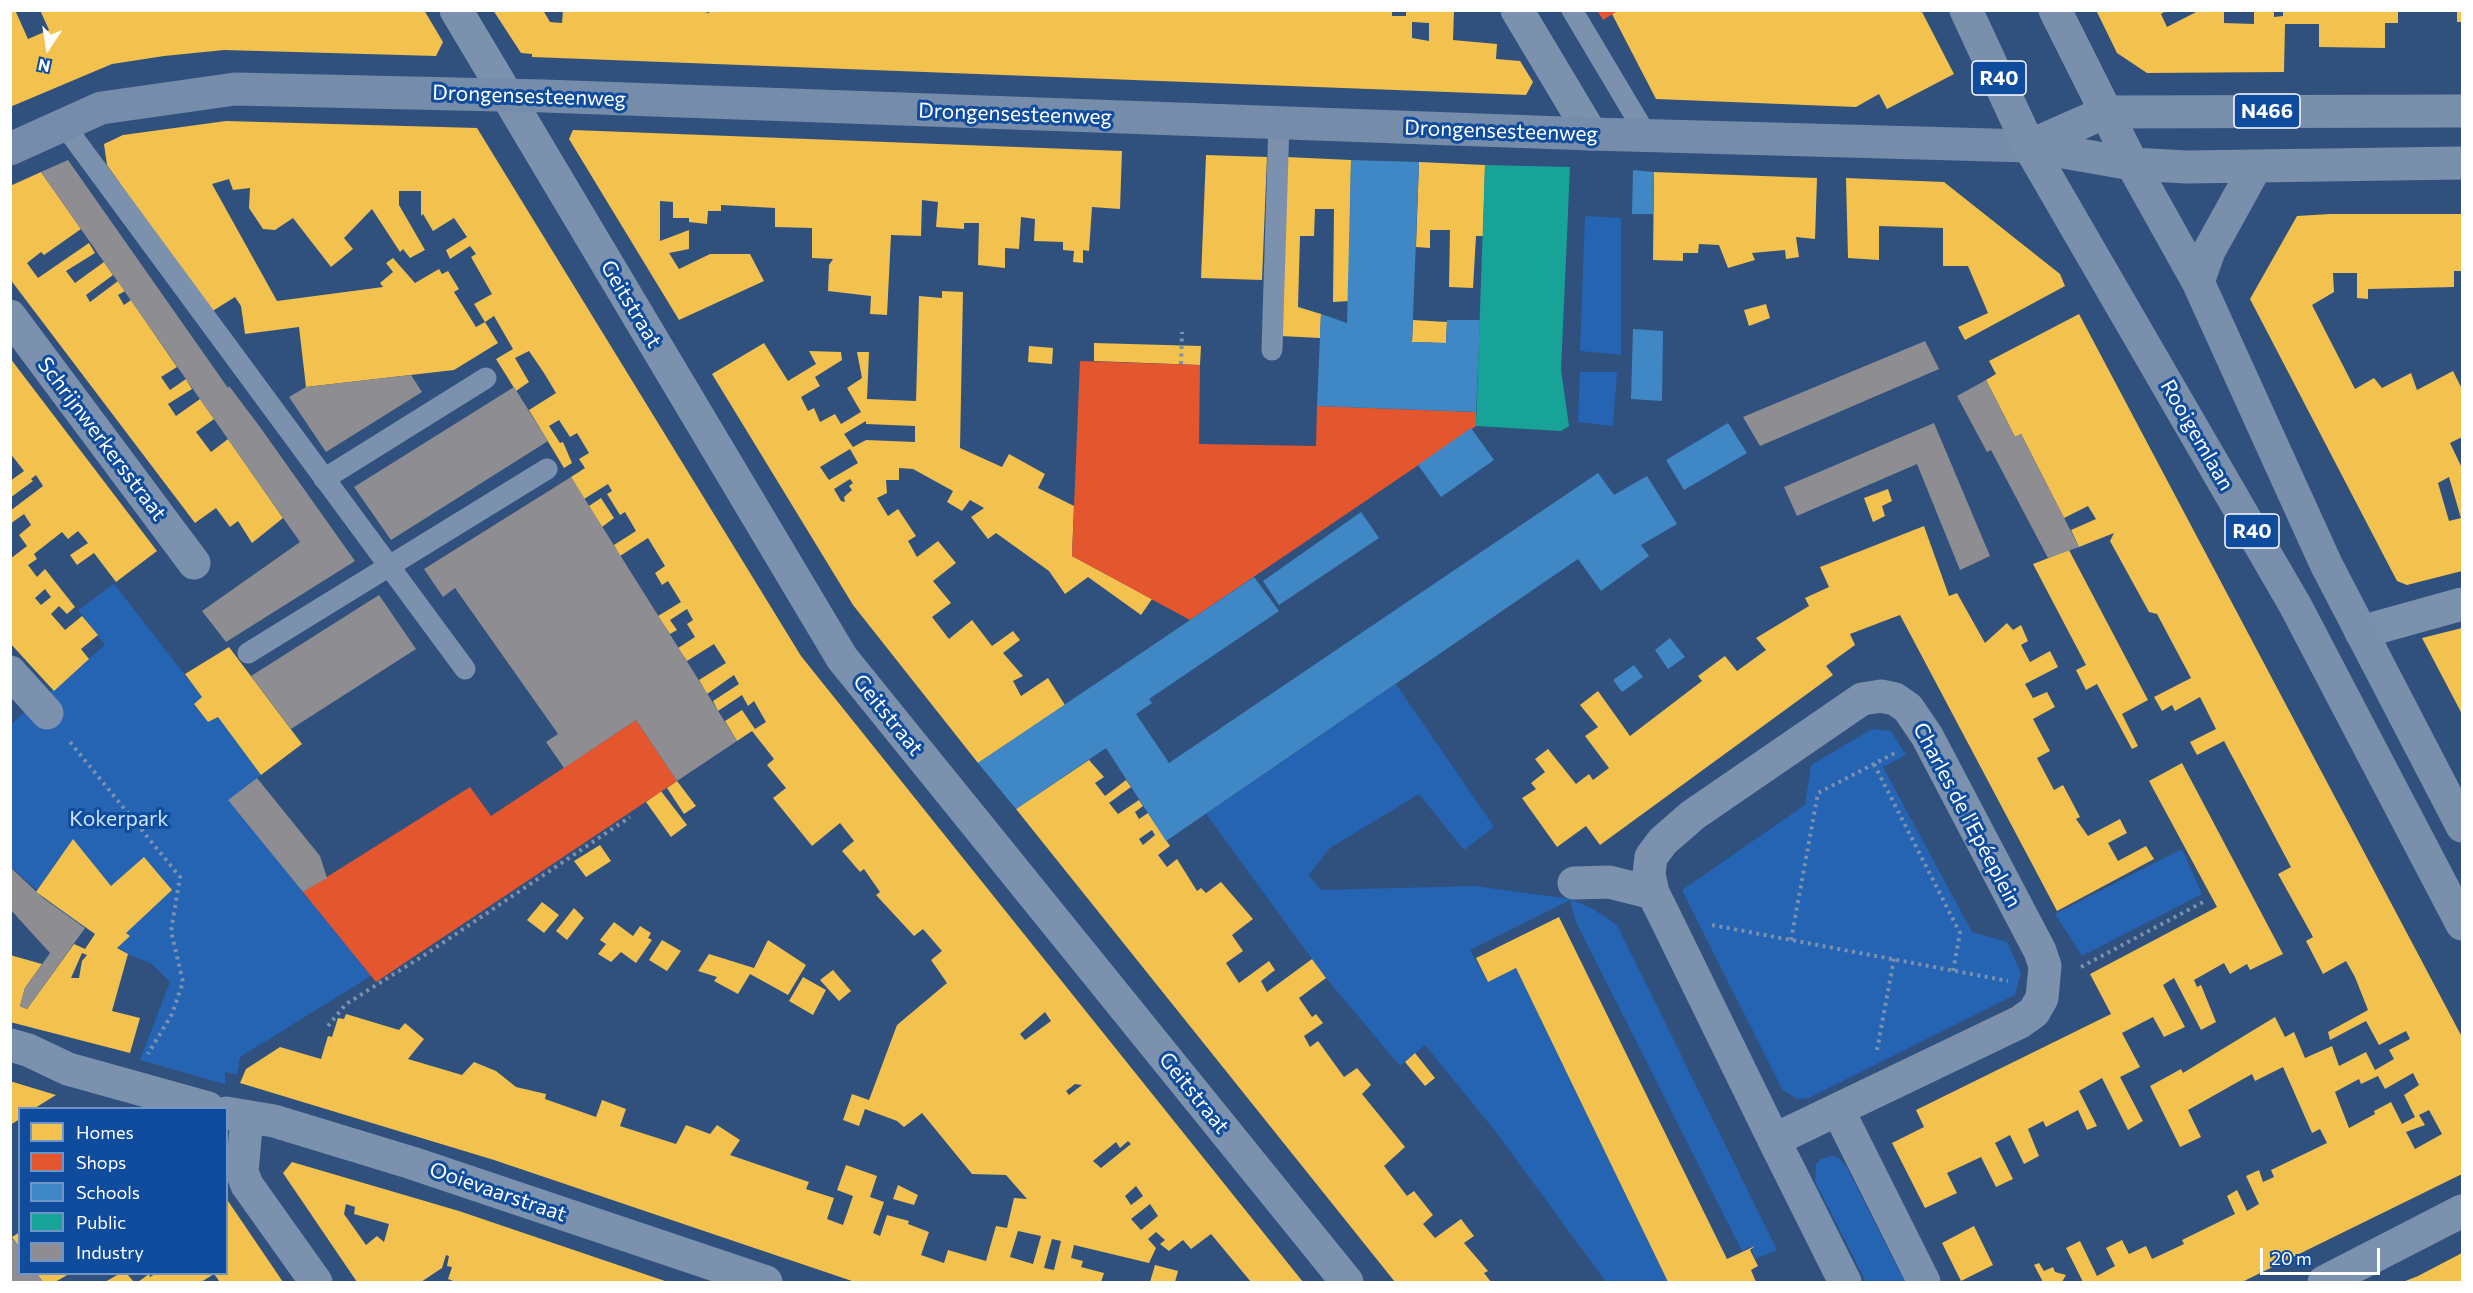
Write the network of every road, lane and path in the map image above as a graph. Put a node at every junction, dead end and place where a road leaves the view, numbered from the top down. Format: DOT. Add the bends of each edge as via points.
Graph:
graph roads {
  1 [pos="456,10"];
  2 [pos="1517,10"];
  3 [pos="1572,10"];
  4 [pos="1966,10"];
  5 [pos="2055,10"];
  6 [pos="506,94"];
  7 [pos="2463,111"];
  8 [pos="2106,112"];
  9 [pos="1279,122"];
  10 [pos="63,125"];
  11 [pos="1591,134"];
  12 [pos="1647,136"];
  13 [pos="2029,146"];
  14 [pos="10,149"];
  15 [pos="2463,163"];
  16 [pos="2132,164"];
  17 [pos="2256,166"];
  18 [pos="2198,282"];
  19 [pos="10,316"];
  20 [pos="1182,332"];
  21 [pos="1272,350"];
  22 [pos="1181,364"];
  23 [pos="486,378"];
  24 [pos="547,469"];
  25 [pos="324,479"];
  26 [pos="194,563"];
  27 [pos="390,567"];
  28 [pos="2463,604"];
  29 [pos="2361,632"];
  30 [pos="248,653"];
  31 [pos="465,669"];
  32 [pos="10,672"];
  33 [pos="47,713"];
  34 [pos="1927,736"];
  35 [pos="1874,764"];
  36 [pos="630,818"];
  37 [pos="2463,826"];
  38 [pos="1574,883"];
  39 [pos="2205,901"];
  40 [pos="1659,905"];
  41 [pos="2463,924"];
  42 [pos="1791,940"];
  43 [pos="1894,959"];
  44 [pos="1953,970"];
  45 [pos="2045,982"];
  46 [pos="328,1026"];
  47 [pos="10,1046"];
  48 [pos="135,1087"];
  49 [pos="1869,1094"];
  50 [pos="205,1107"];
  51 [pos="1838,1110"];
  52 [pos="237,1115"];
  53 [pos="1774,1140"];
  54 [pos="2463,1211"];
  55 [pos="316,1282"];
  56 [pos="766,1282"];
  57 [pos="1347,1282"];
  58 [pos="1845,1282"];
  59 [pos="1924,1282"];
  60 [pos="2324,1282"];
  1 -- 6 [label="street, Geitstraat"];
  2 -- 11 [label="street"];
  3 -- 12 [label="lane"];
  4 -- 13 [label="main road, Rooigemlaan / R40"];
  5 -- 8 [label="main road, R40"];
  6 -- 9 [label="street, Drongensesteenweg"];
  6 -- 10 [label="street, Drongensesteenweg" via="235,89 101,108"];
  6 -- 57 [label="street, Geitstraat" via="842,658"];
  7 -- 8 [label="main road, Drongensesteenweg / N466"];
  8 -- 13 [label="main road, Drongensesteenweg / N466"];
  8 -- 16 [label="main road, R40"];
  9 -- 11 [label="street, Drongensesteenweg"];
  9 -- 21 [label="lane"];
  10 -- 14 [label="street, Drongensesteenweg"];
  10 -- 25 [label="lane"];
  11 -- 12 [label="street, Drongensesteenweg"];
  12 -- 13 [label="street, Drongensesteenweg"];
  13 -- 16 [label="main road, Drongensesteenweg"];
  13 -- 41 [label="main road, Rooigemlaan / R40" via="2295,605"];
  15 -- 17 [label="main road, Drongensesteenweg"];
  16 -- 17 [label="main road, Drongensesteenweg"];
  16 -- 18 [label="main road, R40"];
  17 -- 18 [label="main road" via="2209,251"];
  18 -- 29 [label="main road, R40" via="2298,504"];
  19 -- 26 [label="street, Schrijnwerkersstraat"];
  20 -- 22 [label="path"];
  23 -- 25 [label="lane"];
  24 -- 27 [label="lane"];
  25 -- 27 [label="lane"];
  27 -- 30 [label="lane"];
  27 -- 31 [label="lane"];
  28 -- 29 [label="street"];
  29 -- 37 [label="main road, R40"];
  32 -- 33 [label="street"];
  33 -- 48 [label="path" via="180,877 171,931 183,982 172,1014 143,1063"];
  34 -- 35 [label="path"];
  34 -- 40 [label="street, Charles de l'Epéeplein" via="1908,708 1896,699 1862,699 1693,814 1663,841 1652,857 1649,874"];
  34 -- 45 [label="street, Charles de l'Epéeplein" via="2040,951 2046,966"];
  35 -- 42 [label="path" via="1818,794"];
  35 -- 44 [label="path" via="1960,933"];
  36 -- 46 [label="path" via="346,1004"];
  38 -- 40 [label="street" via="1609,882"];
  39 -- 45 [label="path" via="2084,966"];
  40 -- 42 [label="path"];
  40 -- 53 [label="street, Charles de l'Epéeplein"];
  42 -- 43 [label="path"];
  43 -- 44 [label="path"];
  43 -- 49 [label="path"];
  44 -- 45 [label="path" via="2024,984"];
  45 -- 49 [label="street, Charles de l'Epéeplein" via="2034,1012 2020,1022"];
  47 -- 48 [label="street" via="68,1069"];
  48 -- 50 [label="street"];
  49 -- 51 [label="street, Charles de l'Epéeplein"];
  51 -- 53 [label="street, Charles de l'Epéeplein"];
  51 -- 59 [label="street"];
  52 -- 55 [label="street" via="242,1172 247,1185"];
  52 -- 56 [label="street, Ooievaarstraat" via="274,1121 412,1163"];
  53 -- 58 [label="street, Charles de l'Epéeplein"];
  54 -- 60 [label="street"];
}
